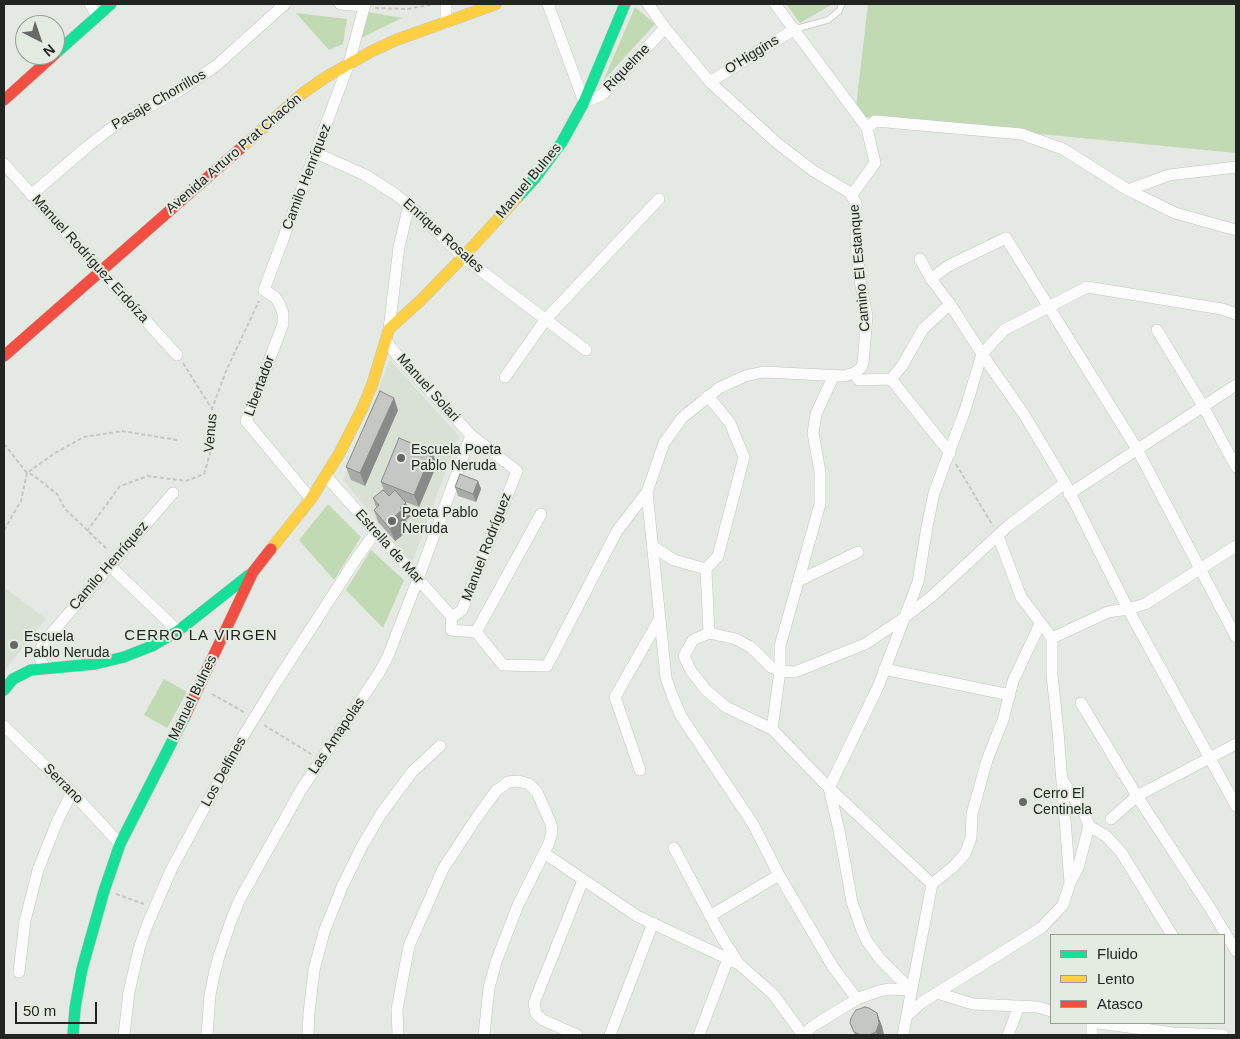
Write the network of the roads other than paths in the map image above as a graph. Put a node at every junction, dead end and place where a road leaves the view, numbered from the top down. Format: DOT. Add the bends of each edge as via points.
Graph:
graph roads {
  1 [pos="90,4"];
  2 [pos="111,4"];
  3 [pos="285,4"];
  4 [pos="340,4"];
  5 [pos="446,4"];
  6 [pos="496,4"];
  7 [pos="548,4"];
  8 [pos="625,4"];
  9 [pos="648,4"];
  10 [pos="775,4"];
  11 [pos="842,4"];
  12 [pos="364,5"];
  13 [pos="97,16"];
  14 [pos="446,22"];
  15 [pos="665,28"];
  16 [pos="794,29"];
  17 [pos="65,44"];
  18 [pos="349,63"];
  19 [pos="42,65"];
  20 [pos="710,82"];
  21 [pos="4,100"];
  22 [pos="584,102"];
  23 [pos="867,128"];
  24 [pos="316,153"];
  25 [pos="4,164"];
  26 [pos="1236,167"];
  27 [pos="1128,190"];
  28 [pos="31,194"];
  29 [pos="852,195"];
  30 [pos="659,199"];
  31 [pos="409,204"];
  32 [pos="1236,230"];
  33 [pos="463,256"];
  34 [pos="920,259"];
  35 [pos="101,271"];
  36 [pos="931,279"];
  37 [pos="264,290"];
  38 [pos="950,304"];
  39 [pos="1048,307"];
  40 [pos="1235,315"];
  41 [pos="546,319"];
  42 [pos="389,329"];
  43 [pos="1157,330"];
  44 [pos="386,341"];
  45 [pos="586,350"];
  46 [pos="177,354"];
  47 [pos="982,354"];
  48 [pos="4,356"];
  49 [pos="854,373"];
  50 [pos="834,375"];
  51 [pos="505,377"];
  52 [pos="891,379"];
  53 [pos="1236,385"];
  54 [pos="708,396"];
  55 [pos="1203,406"];
  56 [pos="471,435"];
  57 [pos="1137,449"];
  58 [pos="950,453"];
  59 [pos="1236,466"];
  60 [pos="517,471"];
  61 [pos="326,476"];
  62 [pos="1067,488"];
  63 [pos="647,492"];
  64 [pos="173,493"];
  65 [pos="311,499"];
  66 [pos="541,514"];
  67 [pos="376,532"];
  68 [pos="998,536"];
  69 [pos="652,546"];
  70 [pos="1236,546"];
  71 [pos="858,552"];
  72 [pos="113,561"];
  73 [pos="1201,568"];
  74 [pos="706,569"];
  75 [pos="253,572"];
  76 [pos="418,580"];
  77 [pos="798,581"];
  78 [pos="1128,609"];
  79 [pos="204,611"];
  80 [pos="452,617"];
  81 [pos="660,618"];
  82 [pos="904,618"];
  83 [pos="1040,624"];
  84 [pos="226,629"];
  85 [pos="178,631"];
  86 [pos="476,632"];
  87 [pos="709,632"];
  88 [pos="1236,637"];
  89 [pos="1052,638"];
  90 [pos="44,667"];
  91 [pos="884,669"];
  92 [pos="780,671"];
  93 [pos="4,690"];
  94 [pos="1010,695"];
  95 [pos="1081,704"];
  96 [pos="4,726"];
  97 [pos="772,729"];
  98 [pos="1236,744"];
  99 [pos="440,746"];
  100 [pos="1209,758"];
  101 [pos="640,770"];
  102 [pos="1062,781"];
  103 [pos="829,788"];
  104 [pos="72,792"];
  105 [pos="1137,796"];
  106 [pos="1236,806"];
  107 [pos="1111,819"];
  108 [pos="1089,826"];
  109 [pos="120,844"];
  110 [pos="674,848"];
  111 [pos="544,854"];
  112 [pos="779,875"];
  113 [pos="583,880"];
  114 [pos="1070,883"];
  115 [pos="932,884"];
  116 [pos="710,916"];
  117 [pos="653,924"];
  118 [pos="1171,934"];
  119 [pos="1236,951"];
  120 [pos="733,962"];
  121 [pos="19,972"];
  122 [pos="911,990"];
  123 [pos="937,993"];
  124 [pos="857,999"];
  125 [pos="1019,1006"];
  126 [pos="1050,1011"];
  127 [pos="908,1015"];
  128 [pos="1106,1024"];
  129 [pos="1218,1032"];
  130 [pos="73,1035"];
  131 [pos="124,1035"];
  132 [pos="207,1035"];
  133 [pos="308,1035"];
  134 [pos="398,1035"];
  135 [pos="484,1035"];
  136 [pos="577,1035"];
  137 [pos="610,1035"];
  138 [pos="699,1035"];
  139 [pos="803,1035"];
  140 [pos="903,1035"];
  141 [pos="1008,1035"];
  1 -- 13 [label="street"];
  2 -- 13 [label="street"];
  3 -- 28 [label="street, Pasaje Chorrillos" via="217,65 192,83 111,128"];
  4 -- 12 [label="street"];
  5 -- 14 [label="street"];
  6 -- 14 [label="street, Avenida Arturo Prat Chacón"];
  7 -- 22 [label="street"];
  8 -- 22 [label="street, Manuel Bulnes"];
  9 -- 15 [label="street, Camino El Estanque"];
  10 -- 16 [label="street"];
  11 -- 16 [label="lane" via="828,20"];
  12 -- 18 [label="street, Camilo Henríquez"];
  13 -- 17 [label="street"];
  14 -- 18 [label="street, Avenida Arturo Prat Chacón" via="396,40"];
  15 -- 20 [label="street, Camino El Estanque"];
  15 -- 22 [label="street, Riquelme" via="602,95"];
  16 -- 20 [label="street, O'Higgins"];
  16 -- 23 [label="street"];
  18 -- 24 [label="street, Camilo Henríquez"];
  18 -- 35 [label="street, Avenida Arturo Prat Chacón" via="282,110"];
  19 -- 21 [label="street"];
  20 -- 29 [label="street, Camino El Estanque" via="795,158"];
  22 -- 33 [label="street, Manuel Bulnes" via="550,160"];
  23 -- 27 [label="street" via="875,121 1021,134 1063,149"];
  23 -- 29 [label="street" via="875,163"];
  24 -- 31 [label="street, Enrique Rosales" via="365,175"];
  24 -- 37 [label="street, Camilo Henríquez"];
  25 -- 28 [label="street, Manuel Rodríguez Erdoíza"];
  26 -- 27 [label="street" via="1169,175"];
  27 -- 32 [label="street" via="1175,213"];
  28 -- 35 [label="street, Manuel Rodríguez Erdoíza"];
  29 -- 49 [label="street, Camino El Estanque" via="856,204 856,241 866,316 863,363"];
  30 -- 41 [label="street"];
  31 -- 33 [label="street, Enrique Rosales"];
  31 -- 42 [label="street, Manuel Bulnes" via="399,247"];
  33 -- 41 [label="street, Enrique Rosales"];
  33 -- 42 [label="street, Manuel Bulnes"];
  34 -- 36 [label="street"];
  35 -- 46 [label="street, Manuel Rodríguez Erdoíza"];
  35 -- 48 [label="street, Avenida Arturo Prat Chacón"];
  36 -- 38 [label="street"];
  36 -- 39 [label="street" via="948,266 1006,238"];
  37 -- 65 [label="street, Libertador" via="279,302 283,324 246,421"];
  38 -- 47 [label="street"];
  38 -- 52 [label="street" via="923,329"];
  39 -- 40 [label="street" via="1087,286 1222,309"];
  39 -- 47 [label="street" via="1004,330"];
  39 -- 57 [label="street"];
  41 -- 45 [label="street, Enrique Rosales"];
  41 -- 51 [label="street"];
  42 -- 44 [label="street, Manuel Bulnes"];
  43 -- 55 [label="street"];
  44 -- 56 [label="street, Manuel Solari"];
  44 -- 61 [label="street, Manuel Bulnes" via="362,408"];
  47 -- 58 [label="street"];
  47 -- 62 [label="street" via="1025,416"];
  49 -- 50 [label="street"];
  49 -- 52 [label="street" via="859,380"];
  50 -- 54 [label="street" via="754,374"];
  50 -- 77 [label="street" via="816,414 813,433 820,472 820,504"];
  52 -- 58 [label="street"];
  53 -- 55 [label="street"];
  54 -- 63 [label="street" via="682,418 664,443"];
  54 -- 74 [label="street" via="730,423 744,457 718,556"];
  55 -- 57 [label="street"];
  55 -- 59 [label="street"];
  56 -- 60 [label="street, Manuel Solari"];
  56 -- 76 [label="street, Las Amapolas"];
  57 -- 62 [label="street"];
  57 -- 73 [label="street"];
  58 -- 82 [label="street" via="934,492 918,582"];
  60 -- 80 [label="street, Manuel Rodríguez" via="462,610"];
  61 -- 65 [label="street, Manuel Bulnes"];
  61 -- 67 [label="street, Estrella de Mar"];
  62 -- 68 [label="street"];
  62 -- 78 [label="street"];
  63 -- 69 [label="street"];
  63 -- 86 [label="street" via="617,531 547,666 502,665"];
  64 -- 72 [label="street, Camilo Henríquez"];
  65 -- 75 [label="street, Manuel Bulnes"];
  66 -- 86 [label="street"];
  67 -- 76 [label="street, Estrella de Mar"];
  67 -- 131 [label="street, Los Delfines" via="274,684 171,870 134,970"];
  68 -- 82 [label="street"];
  68 -- 83 [label="street" via="1021,597"];
  69 -- 74 [label="street" via="674,560"];
  69 -- 81 [label="street"];
  70 -- 73 [label="street"];
  71 -- 77 [label="street"];
  72 -- 85 [label="street"];
  72 -- 90 [label="street, Camilo Henríquez" via="43,643 39,656"];
  73 -- 78 [label="street" via="1145,604"];
  73 -- 88 [label="street"];
  74 -- 87 [label="street"];
  75 -- 79 [label="street"];
  75 -- 84 [label="street, Manuel Bulnes"];
  76 -- 80 [label="street, Estrella de Mar"];
  76 -- 132 [label="street, Las Amapolas" via="379,673 301,790 238,906 214,975"];
  77 -- 92 [label="street" via="780,646"];
  78 -- 89 [label="street" via="1108,612"];
  78 -- 100 [label="street"];
  79 -- 84 [label="street" via="218,617"];
  79 -- 85 [label="street"];
  80 -- 86 [label="street, Estrella de Mar" via="451,630"];
  81 -- 101 [label="street" via="615,697"];
  81 -- 112 [label="street" via="666,678 681,716 753,824"];
  82 -- 91 [label="street"];
  82 -- 92 [label="street" via="865,644 795,672"];
  83 -- 89 [label="street"];
  83 -- 94 [label="street" via="1013,681"];
  84 -- 109 [label="street, Manuel Bulnes"];
  85 -- 90 [label="street" via="124,657 95,664"];
  87 -- 92 [label="street" via="736,639"];
  87 -- 97 [label="street" via="692,640 684,656 691,671 726,707"];
  89 -- 102 [label="street" via="1052,675"];
  90 -- 93 [label="street" via="19,675"];
  91 -- 94 [label="street"];
  91 -- 103 [label="street" via="878,688"];
  92 -- 97 [label="street"];
  94 -- 115 [label="street" via="987,760 965,854"];
  95 -- 105 [label="street"];
  96 -- 104 [label="street, Serrano"];
  97 -- 103 [label="street"];
  98 -- 100 [label="street"];
  99 -- 133 [label="street" via="412,772 381,814 342,888 324,932 314,970"];
  100 -- 105 [label="street"];
  100 -- 106 [label="street"];
  102 -- 108 [label="street"];
  102 -- 114 [label="street"];
  103 -- 115 [label="street"];
  103 -- 122 [label="street" via="849,888 861,928 880,959"];
  104 -- 109 [label="street, Serrano"];
  104 -- 121 [label="street" via="38,870 25,921"];
  105 -- 107 [label="street"];
  105 -- 119 [label="street"];
  108 -- 114 [label="street" via="1078,868"];
  108 -- 118 [label="street" via="1106,836 1120,852"];
  109 -- 130 [label="street, Manuel Bulnes" via="82,969"];
  110 -- 116 [label="street"];
  111 -- 113 [label="street"];
  111 -- 134 [label="street" via="552,828 537,792 524,782 503,784 443,869 409,946 397,1009"];
  111 -- 135 [label="street" via="518,904 496,962 489,988"];
  112 -- 116 [label="street"];
  112 -- 124 [label="street" via="833,966"];
  113 -- 117 [label="street"];
  113 -- 136 [label="street" via="534,1003 536,1014 543,1020"];
  114 -- 123 [label="street" via="1063,905 1042,928"];
  115 -- 122 [label="street"];
  116 -- 120 [label="street"];
  117 -- 120 [label="street"];
  117 -- 137 [label="street"];
  120 -- 138 [label="street"];
  120 -- 139 [label="street" via="773,994"];
  122 -- 124 [label="street" via="879,990"];
  122 -- 127 [label="street"];
  123 -- 125 [label="street" via="973,1004"];
  123 -- 127 [label="street"];
  124 -- 139 [label="street"];
  125 -- 126 [label="street"];
  125 -- 141 [label="street"];
  127 -- 140 [label="street"];
  128 -- 129 [label="street" via="1174,1033"];
}
